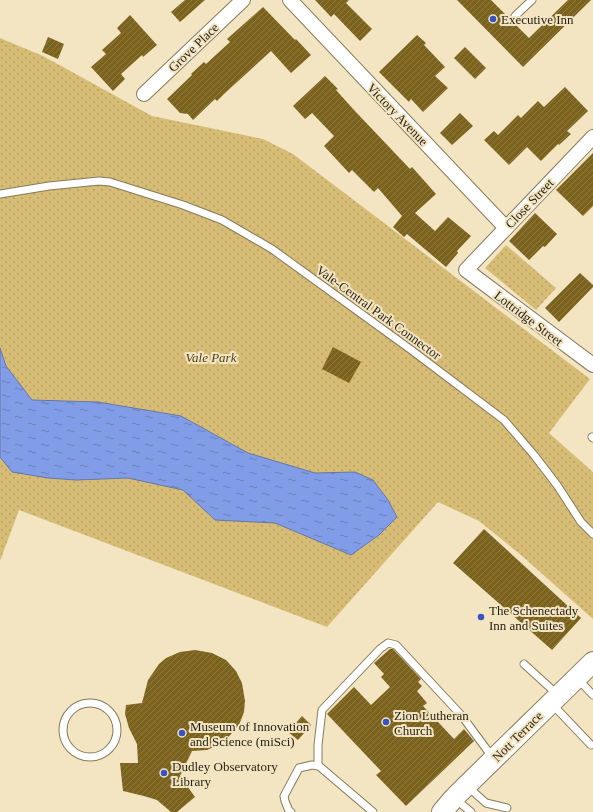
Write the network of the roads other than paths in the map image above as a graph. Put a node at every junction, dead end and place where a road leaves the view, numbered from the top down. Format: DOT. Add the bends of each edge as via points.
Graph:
graph roads {
  1 [pos="243,0"];
  2 [pos="290,0"];
  3 [pos="532,0"];
  4 [pos="515,16"];
  5 [pos="144,94"];
  6 [pos="593,137"];
  7 [pos="0,194"];
  8 [pos="506,228"];
  9 [pos="466,270"];
  10 [pos="592,362"];
  11 [pos="593,534"];
  12 [pos="593,662"];
  13 [pos="524,664"];
  14 [pos="577,678"];
  15 [pos="593,695"];
  16 [pos="554,699"];
  17 [pos="118,733"];
  18 [pos="592,745"];
  19 [pos="494,759"];
  20 [pos="318,766"];
  21 [pos="454,798"];
  22 [pos="507,808"];
  23 [pos="291,812"];
  24 [pos="373,812"];
  25 [pos="470,812"];
  1 -- 5 [label="street, Grove Place"];
  2 -- 8 [label="street, Victory Avenue"];
  3 -- 4 [label="lane"];
  6 -- 8 [label="street, Close Street"];
  7 -- 11 [label="lane, Vale-Central Park Connector" via="49,186 110,182 222,220 278,254 504,420 557,484 581,522"];
  8 -- 9 [label="street, Close Street"];
  9 -- 10 [label="street, Lottridge Street"];
  12 -- 14 [label="street, Nott Terrace"];
  13 -- 16 [label="lane"];
  14 -- 15 [label="lane"];
  14 -- 16 [label="street, Nott Terrace"];
  16 -- 18 [label="lane"];
  16 -- 19 [label="street, Nott Terrace"];
  17 -- 17 [label="lane" via="110,749 102,755 84,757 69,748 63,731 64,722 73,708 82,704 100,704 114,715"];
  19 -- 20 [label="lane" via="462,716 396,644 388,643 322,710"];
  19 -- 21 [label="street, Nott Terrace"];
  20 -- 23 [label="lane" via="300,768 284,796"];
  20 -- 24 [label="lane"];
  21 -- 22 [label="lane"];
  21 -- 25 [label="lane"];
}
